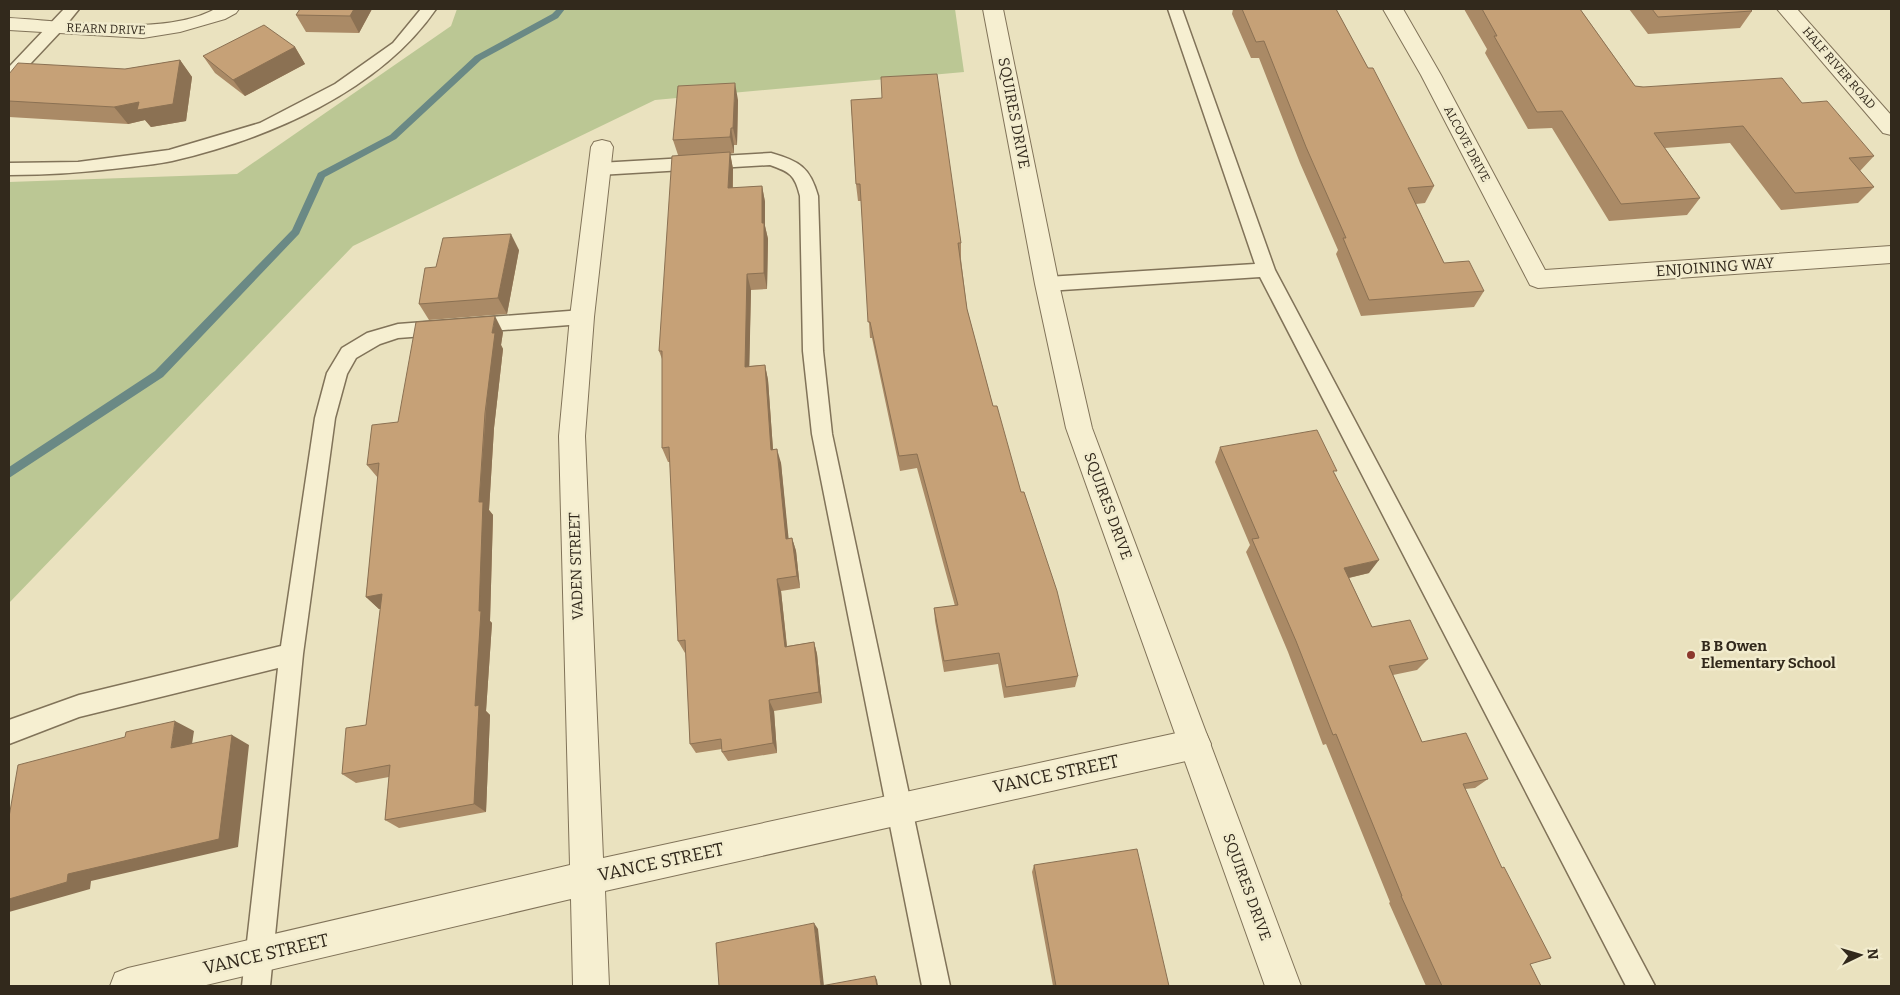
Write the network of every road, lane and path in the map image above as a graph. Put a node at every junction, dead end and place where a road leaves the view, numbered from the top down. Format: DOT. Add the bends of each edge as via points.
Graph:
graph roads {
  1 [pos="72,9"];
  2 [pos="229,9"];
  3 [pos="428,9"];
  4 [pos="994,9"];
  5 [pos="1176,9"];
  6 [pos="1393,9"];
  7 [pos="1787,9"];
  8 [pos="9,24"];
  9 [pos="57,27"];
  10 [pos="9,76"];
  11 [pos="1891,128"];
  12 [pos="601,158"];
  13 [pos="9,169"];
  14 [pos="1891,255"];
  15 [pos="1266,270"];
  16 [pos="1538,279"];
  17 [pos="1047,284"];
  18 [pos="582,316"];
  19 [pos="291,654"];
  20 [pos="9,732"];
  21 [pos="1195,744"];
  22 [pos="900,809"];
  23 [pos="587,878"];
  24 [pos="258,971"];
  25 [pos="128,986"];
  26 [pos="591,986"];
  27 [pos="936,986"];
  28 [pos="1283,986"];
  29 [pos="1640,986"];
  1 -- 9 [label="lane"];
  2 -- 9 [label="street, REARN DRIVE" via="180,26 143,32"];
  3 -- 13 [label="lane" via="398,46 341,88 266,127 170,156 78,168"];
  4 -- 17 [label="street, SQUIRES DRIVE"];
  5 -- 15 [label="lane"];
  6 -- 16 [label="street, ALCOVE DRIVE"];
  7 -- 11 [label="street, HALF RIVER ROAD"];
  8 -- 9 [label="street, REARN DRIVE"];
  9 -- 10 [label="lane"];
  12 -- 18 [label="street, VADEN STREET"];
  12 -- 22 [label="lane" via="771,159 794,167 805,178 809,196 814,350 822,434"];
  14 -- 16 [label="street, ENJOINING WAY"];
  15 -- 17 [label="lane"];
  15 -- 29 [label="lane"];
  17 -- 21 [label="street, SQUIRES DRIVE" via="1079,428"];
  18 -- 19 [label="lane" via="398,332 374,338 349,354 337,373 325,418"];
  18 -- 23 [label="street, VADEN STREET" via="572,436"];
  19 -- 20 [label="lane" via="79,706"];
  19 -- 24 [label="lane"];
  21 -- 22 [label="street, VANCE STREET"];
  21 -- 28 [label="street, SQUIRES DRIVE"];
  22 -- 23 [label="street, VANCE STREET"];
  22 -- 27 [label="lane"];
  23 -- 24 [label="street, VANCE STREET"];
  23 -- 26 [label="street, VADEN STREET"];
  24 -- 25 [label="street, VANCE STREET"];
}
